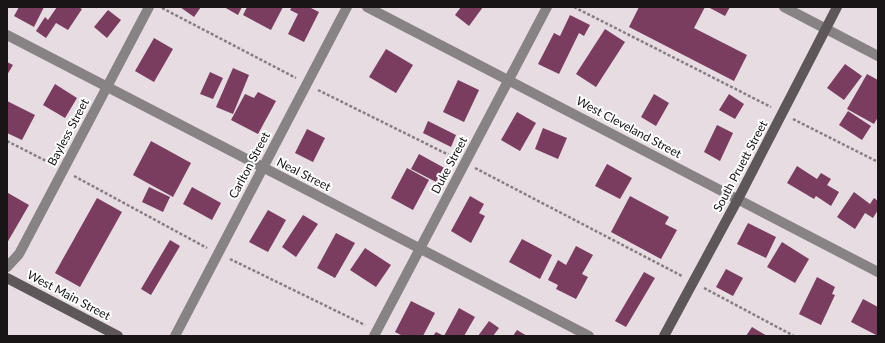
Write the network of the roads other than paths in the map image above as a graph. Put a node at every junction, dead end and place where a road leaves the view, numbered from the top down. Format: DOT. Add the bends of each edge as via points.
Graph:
graph roads {
  1 [pos="148,7"];
  2 [pos="347,7"];
  3 [pos="367,7"];
  4 [pos="547,7"];
  5 [pos="784,7"];
  6 [pos="837,7"];
  7 [pos="826,28"];
  8 [pos="7,35"];
  9 [pos="878,56"];
  10 [pos="509,79"];
  11 [pos="107,86"];
  12 [pos="262,168"];
  13 [pos="738,199"];
  14 [pos="420,247"];
  15 [pos="7,267"];
  16 [pos="878,272"];
  17 [pos="7,278"];
  18 [pos="375,333"];
  19 [pos="118,336"];
  20 [pos="175,336"];
  21 [pos="589,336"];
  22 [pos="664,336"];
  1 -- 11 [label="street, Bayless Street"];
  2 -- 12 [label="street, Carlton Street"];
  3 -- 10 [label="street, West Cleveland Street"];
  4 -- 10 [label="street, Duke Street"];
  5 -- 7 [label="street"];
  6 -- 7 [label="street, South Pruett Street"];
  7 -- 9 [label="street"];
  7 -- 13 [label="street, South Pruett Street"];
  8 -- 11 [label="street, Neal Street"];
  10 -- 13 [label="street, West Cleveland Street"];
  10 -- 14 [label="street, Duke Street"];
  11 -- 12 [label="street, Neal Street"];
  11 -- 15 [label="street, Bayless Street" via="19,254"];
  12 -- 14 [label="street, Neal Street"];
  12 -- 20 [label="street, Carlton Street"];
  13 -- 16 [label="street, West Cleveland Street"];
  13 -- 22 [label="street, South Pruett Street"];
  14 -- 18 [label="street, Duke Street"];
  14 -- 21 [label="street, Neal Street"];
  17 -- 19 [label="street, West Main Street"];
}
